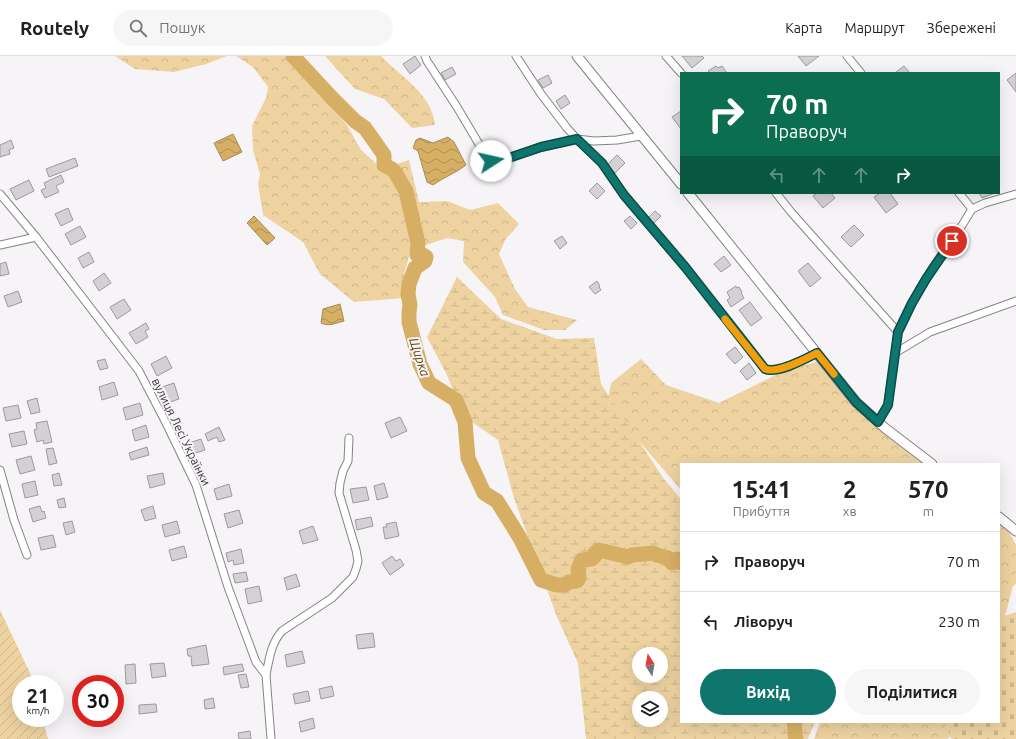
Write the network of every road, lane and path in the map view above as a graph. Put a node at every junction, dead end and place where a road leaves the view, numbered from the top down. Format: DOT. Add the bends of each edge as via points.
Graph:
graph roads {
  1 [pos="425,56"];
  2 [pos="516,56"];
  3 [pos="577,56"];
  4 [pos="666,56"];
  5 [pos="847,56"];
  6 [pos="680,72"];
  7 [pos="860,72"];
  8 [pos="642,136"];
  9 [pos="577,139"];
  10 [pos="680,183"];
  11 [pos="0,194"];
  12 [pos="689,194"];
  13 [pos="777,194"];
  14 [pos="960,194"];
  15 [pos="1016,194"];
  16 [pos="972,209"];
  17 [pos="36,237"];
  18 [pos="0,245"];
  19 [pos="1016,301"];
  20 [pos="898,332"];
  21 [pos="817,353"];
  22 [pos="895,353"];
  23 [pos="878,422"];
  24 [pos="349,438"];
  25 [pos="931,463"];
  26 [pos="0,470"];
  27 [pos="1000,518"];
  28 [pos="1016,532"];
  29 [pos="27,555"];
  30 [pos="266,675"];
  31 [pos="271,739"];
  1 -- 9 [label="street" via="491,161 500,161 541,147"];
  2 -- 9 [label="street" via="541,94"];
  3 -- 8 [label="street"];
  4 -- 6 [label="street"];
  5 -- 7 [label="street"];
  8 -- 9 [label="street" via="617,140"];
  8 -- 10 [label="street"];
  9 -- 21 [label="street" via="602,163 624,195 686,268 765,369 769,371 780,368"];
  11 -- 17 [label="street, вулиця Лесі Українки"];
  12 -- 21 [label="street"];
  13 -- 20 [label="street"];
  14 -- 16 [label="street"];
  15 -- 16 [label="street"];
  16 -- 20 [label="street" via="933,267"];
  17 -- 18 [label="street"];
  17 -- 30 [label="street, вулиця Лесі Українки" via="139,372 166,423 196,485 228,587 256,662"];
  19 -- 22 [label="street" via="930,332"];
  20 -- 22 [label="street"];
  21 -- 23 [label="street" via="856,402"];
  22 -- 23 [label="street" via="888,405"];
  23 -- 25 [label="street"];
  24 -- 30 [label="street" via="348,461 343,471 339,493 356,550 356,569 353,577 332,598 277,636"];
  26 -- 29 [label="street"];
  27 -- 28 [label="street"];
  30 -- 31 [label="street"];
}
